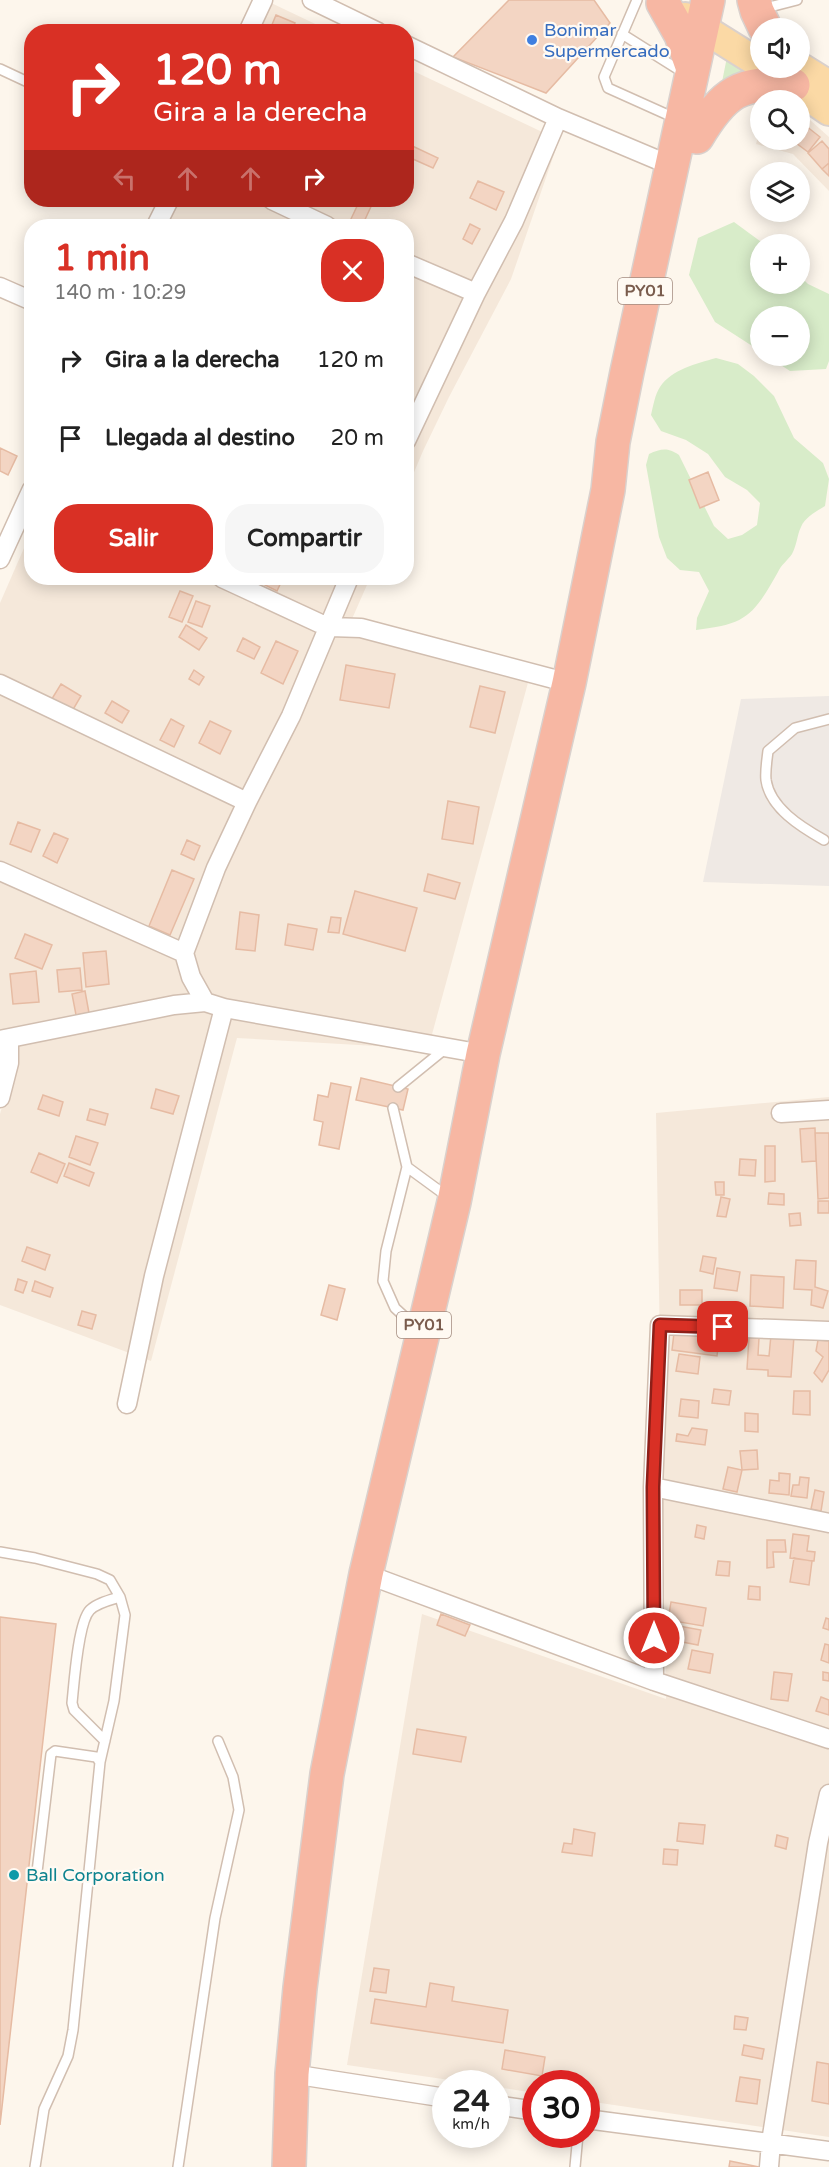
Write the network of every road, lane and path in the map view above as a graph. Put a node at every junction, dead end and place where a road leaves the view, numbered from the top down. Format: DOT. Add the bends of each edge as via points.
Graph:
graph roads {
  1 [pos="263,0"];
  2 [pos="312,0"];
  3 [pos="797,0"];
  4 [pos="709,10"];
  5 [pos="252,24"];
  6 [pos="362,24"];
  7 [pos="622,34"];
  8 [pos="750,37"];
  9 [pos="414,49"];
  10 [pos="750,53"];
  11 [pos="0,69"];
  12 [pos="692,73"];
  13 [pos="791,78"];
  14 [pos="798,78"];
  15 [pos="803,78"];
  16 [pos="24,80"];
  17 [pos="829,86"];
  18 [pos="829,111"];
  19 [pos="558,118"];
  20 [pos="689,129"];
  21 [pos="672,166"];
  22 [pos="287,207"];
  23 [pos="312,219"];
  24 [pos="414,266"];
  25 [pos="0,287"];
  26 [pos="476,293"];
  27 [pos="24,298"];
  28 [pos="414,424"];
  29 [pos="608,490"];
  30 [pos="24,506"];
  31 [pos="0,559"];
  32 [pos="237,585"];
  33 [pos="346,585"];
  34 [pos="330,627"];
  35 [pos="569,683"];
  36 [pos="0,684"];
  37 [pos="829,719"];
  38 [pos="247,802"];
  39 [pos="824,840"];
  40 [pos="0,871"];
  41 [pos="184,953"];
  42 [pos="205,1002"];
  43 [pos="224,1008"];
  44 [pos="4,1040"];
  45 [pos="446,1048"];
  46 [pos="483,1054"];
  47 [pos="398,1087"];
  48 [pos="0,1098"];
  49 [pos="393,1108"];
  50 [pos="829,1110"];
  51 [pos="781,1113"];
  52 [pos="407,1167"];
  53 [pos="454,1202"];
  54 [pos="829,1331"];
  55 [pos="422,1333"];
  56 [pos="127,1404"];
  57 [pos="653,1487"];
  58 [pos="829,1523"];
  59 [pos="0,1552"];
  60 [pos="366,1574"];
  61 [pos="120,1597"];
  62 [pos="654,1681"];
  63 [pos="829,1739"];
  64 [pos="105,1741"];
  65 [pos="218,1742"];
  66 [pos="100,1762"];
  67 [pos="829,1794"];
  68 [pos="37,1872"];
  69 [pos="292,2074"];
  70 [pos="432,2096"];
  71 [pos="600,2121"];
  72 [pos="771,2142"];
  73 [pos="577,2148"];
  74 [pos="829,2151"];
  75 [pos="34,2167"];
  76 [pos="178,2167"];
  77 [pos="289,2167"];
  78 [pos="574,2167"];
  79 [pos="769,2167"];
  1 -- 5 [label="street"];
  2 -- 6 [label="street"];
  3 -- 4 [label="lane"];
  4 -- 7 [label="lane"];
  4 -- 8 [label="main road"];
  4 -- 10 [label="main road"];
  4 -- 12 [label="highway, PY01"];
  4 -- 12 [label="highway" via="681,35"];
  4 -- 20 [label="highway, PY01"];
  7 -- 12 [label="lane"];
  7 -- 20 [label="lane" via="604,77 608,88"];
  9 -- 19 [label="street"];
  11 -- 16 [label="lane"];
  12 -- 20 [label="highway, PY01"];
  13 -- 20 [label="highway" via="775,84 748,86 728,96"];
  14 -- 18 [label="main road"];
  15 -- 17 [label="main road"];
  19 -- 21 [label="street"];
  19 -- 26 [label="street" via="514,221"];
  20 -- 21 [label="highway, PY01"];
  20 -- 29 [label="highway, PY01" via="652,336 623,449"];
  21 -- 29 [label="highway, PY01" via="616,430"];
  22 -- 23 [label="street"];
  24 -- 26 [label="street"];
  25 -- 27 [label="street"];
  26 -- 28 [label="street"];
  29 -- 35 [label="highway, PY01"];
  30 -- 31 [label="street"];
  32 -- 34 [label="street"];
  33 -- 34 [label="street"];
  34 -- 35 [label="street" via="361,628"];
  34 -- 38 [label="street"];
  35 -- 46 [label="highway, PY01"];
  36 -- 38 [label="street"];
  37 -- 39 [label="lane" via="795,728 768,751 766,780 776,804"];
  38 -- 41 [label="street" via="216,868"];
  40 -- 41 [label="street"];
  41 -- 42 [label="street" via="191,977"];
  42 -- 43 [label="street"];
  42 -- 44 [label="street"];
  43 -- 45 [label="street"];
  43 -- 56 [label="street" via="154,1276"];
  44 -- 48 [label="street" via="9,1063"];
  45 -- 46 [label="street"];
  45 -- 47 [label="lane"];
  46 -- 53 [label="highway, PY01"];
  49 -- 52 [label="lane"];
  50 -- 51 [label="street"];
  52 -- 53 [label="lane"];
  52 -- 55 [label="lane" via="386,1251 383,1281 395,1308"];
  53 -- 55 [label="highway, PY01"];
  54 -- 57 [label="street" via="660,1325"];
  55 -- 60 [label="highway, PY01"];
  57 -- 58 [label="street"];
  57 -- 62 [label="street"];
  59 -- 61 [label="lane" via="97,1574 110,1580"];
  60 -- 62 [label="street"];
  60 -- 69 [label="highway, PY01" via="327,1774"];
  61 -- 64 [label="lane" via="125,1615"];
  61 -- 64 [label="lane" via="88,1611 82,1624 72,1703 74,1710"];
  62 -- 63 [label="street"];
  64 -- 66 [label="lane"];
  65 -- 76 [label="lane" via="233,1777 239,1810 214,1918"];
  66 -- 68 [label="lane" via="96,1757 55,1751 51,1754"];
  66 -- 75 [label="lane" via="73,2030 68,2056 44,2109"];
  67 -- 72 [label="street"];
  69 -- 70 [label="street"];
  69 -- 77 [label="highway, PY01"];
  71 -- 72 [label="street"];
  72 -- 74 [label="street"];
  72 -- 79 [label="street"];
  73 -- 78 [label="lane"];
}
